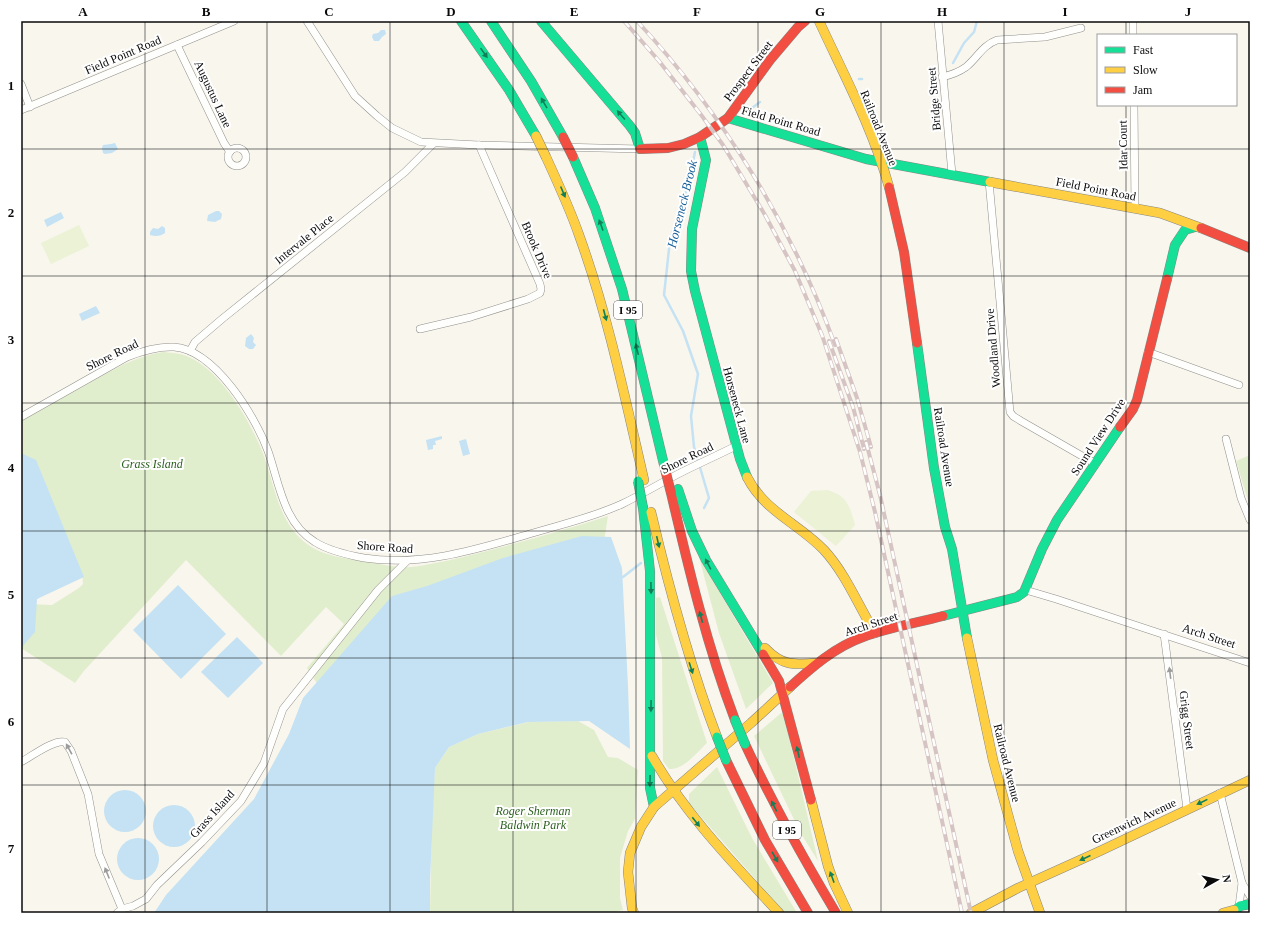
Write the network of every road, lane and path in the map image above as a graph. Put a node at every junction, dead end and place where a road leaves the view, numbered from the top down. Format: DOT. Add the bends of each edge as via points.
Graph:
graph roads {
  1 [pos="234,21"];
  2 [pos="307,21"];
  3 [pos="461,21"];
  4 [pos="491,21"];
  5 [pos="541,21"];
  6 [pos="806,21"];
  7 [pos="819,21"];
  8 [pos="938,21"];
  9 [pos="1133,21"];
  10 [pos="1080,28"];
  11 [pos="1133,34"];
  12 [pos="177,45"];
  13 [pos="942,77"];
  14 [pos="21,84"];
  15 [pos="1134,106"];
  16 [pos="30,107"];
  17 [pos="21,110"];
  18 [pos="728,118"];
  19 [pos="700,137"];
  20 [pos="433,144"];
  21 [pos="479,145"];
  22 [pos="640,149"];
  23 [pos="230,152"];
  24 [pos="881,162"];
  25 [pos="952,174"];
  26 [pos="989,182"];
  27 [pos="1135,209"];
  28 [pos="1195,227"];
  29 [pos="1250,248"];
  30 [pos="420,329"];
  31 [pos="190,351"];
  32 [pos="1148,352"];
  33 [pos="1239,385"];
  34 [pos="21,417"];
  35 [pos="1226,439"];
  36 [pos="736,446"];
  37 [pos="1096,464"];
  38 [pos="674,491"];
  39 [pos="646,506"];
  40 [pos="1250,520"];
  41 [pos="407,561"];
  42 [pos="1026,589"];
  43 [pos="735,610"];
  44 [pos="963,611"];
  45 [pos="875,633"];
  46 [pos="1164,634"];
  47 [pos="817,663"];
  48 [pos="1250,663"];
  49 [pos="783,694"];
  50 [pos="651,754"];
  51 [pos="21,762"];
  52 [pos="1250,780"];
  53 [pos="674,790"];
  54 [pos="1220,793"];
  55 [pos="654,807"];
  56 [pos="1187,809"];
  57 [pos="1029,883"];
  58 [pos="1242,883"];
  59 [pos="1250,896"];
  60 [pos="1250,904"];
  61 [pos="1236,910"];
  62 [pos="120,911"];
  63 [pos="634,913"];
  64 [pos="779,913"];
  65 [pos="808,913"];
  66 [pos="836,913"];
  67 [pos="848,913"];
  68 [pos="971,913"];
  69 [pos="1040,913"];
  70 [pos="1223,913"];
  1 -- 12 [label="street, Field Point Road"];
  2 -- 20 [label="street, Field Point Road" via="355,96 392,128 421,142"];
  3 -- 39 [label="main road, I 95, one-way, bridge" via="509,90 536,136 573,217 608,325"];
  38 -- 4 [label="main road, I 95, one-way, bridge" via="626,303 595,208 563,137 531,81"];
  22 -- 5 [label="main road, one-way" via="630,126"];
  6 -- 18 [label="main road, Prospect Street" via="770,60"];
  7 -- 24 [label="main road, Railroad Avenue" via="867,125"];
  8 -- 13 [label="street, Bridge Street"];
  9 -- 11 [label="street"];
  10 -- 13 [label="street" via="1045,37 991,42 967,66"];
  12 -- 16 [label="street, Field Point Road"];
  12 -- 23 [label="street, Augustus Lane"];
  13 -- 25 [label="street, Bridge Street"];
  14 -- 16 [label="street"];
  15 -- 27 [label="street, Idar Court"];
  16 -- 17 [label="street, Field Point Road"];
  18 -- 19 [label="main road, Field Point Road"];
  18 -- 24 [label="main road, Field Point Road"];
  19 -- 22 [label="main road, Field Point Road" via="668,148"];
  19 -- 36 [label="main road, Horseneck Lane" via="706,160 692,229 691,271 694,291"];
  20 -- 21 [label="street, Field Point Road"];
  20 -- 31 [label="street, Intervale Place" via="405,172 222,319 195,342"];
  21 -- 22 [label="street, Field Point Road"];
  21 -- 30 [label="street, Brook Drive" via="540,284 540,293 528,300"];
  24 -- 25 [label="main road, Field Point Road"];
  24 -- 44 [label="main road, Railroad Avenue" via="904,252 934,468"];
  25 -- 26 [label="main road, Field Point Road"];
  26 -- 27 [label="main road, Field Point Road"];
  26 -- 37 [label="street, Woodland Drive" via="1010,412 1021,421"];
  27 -- 28 [label="main road, Field Point Road" via="1160,213"];
  28 -- 29 [label="main road, Field Point Road"];
  28 -- 32 [label="main road, Sound View Drive" via="1185,230 1175,245"];
  31 -- 34 [label="street, Shore Road" via="160,347 126,357"];
  31 -- 41 [label="street, Shore Road" via="211,364 243,404 267,449 289,514 303,533 314,542 341,553 373,559"];
  32 -- 33 [label="street"];
  32 -- 37 [label="main road, Sound View Drive" via="1133,409"];
  35 -- 40 [label="street" via="1241,498"];
  36 -- 41 [label="street, Shore Road" via="622,504 587,517 465,552"];
  36 -- 45 [label="main road, Horseneck Lane" via="743,468 755,490 774,510 829,555 846,577"];
  37 -- 42 [label="main road, Sound View Drive" via="1057,520"];
  43 -- 38 [label="main road, one-way" via="699,546"];
  66 -- 38 [label="main road, I 95, one-way, bridge" via="787,830 761,780 735,720 703,627"];
  39 -- 50 [label="main road, one-way" via="650,578"];
  39 -- 65 [label="main road, I 95, one-way, bridge" via="697,684 726,760 766,840"];
  41 -- 62 [label="street, Grass Island" via="378,590 283,709 264,763 241,801 146,899"];
  42 -- 44 [label="main road, Arch Street" via="1017,597"];
  42 -- 46 [label="street, Arch Street"];
  43 -- 47 [label="main road" via="776,658 790,664"];
  43 -- 49 [label="main road" via="776,674"];
  44 -- 45 [label="main road, Arch Street"];
  44 -- 57 [label="main road, Railroad Avenue" via="993,760"];
  45 -- 47 [label="main road, Arch Street" via="843,646"];
  46 -- 48 [label="street, Arch Street"];
  56 -- 46 [label="street, Grigg Street, one-way"];
  47 -- 49 [label="main road, Arch Street"];
  49 -- 53 [label="main road, Arch Street"];
  67 -- 49 [label="main road, one-way" via="828,866"];
  50 -- 53 [label="main road" via="658,769"];
  50 -- 55 [label="main road, one-way" via="650,788"];
  62 -- 51 [label="street, Grass Island, one-way" via="99,854 88,794 71,751 65,742 61,741"];
  52 -- 54 [label="main road, Greenwich Avenue"];
  53 -- 55 [label="main road, Arch Street"];
  53 -- 64 [label="main road, one-way" via="703,830"];
  54 -- 56 [label="main road, Greenwich Avenue, one-way"];
  54 -- 58 [label="street"];
  55 -- 63 [label="main road, Arch Street" via="641,827 630,853 628,881"];
  56 -- 57 [label="main road, Greenwich Avenue, one-way"];
  57 -- 68 [label="main road, Greenwich Avenue"];
  57 -- 69 [label="main road, Railroad Avenue"];
  58 -- 59 [label="street"];
  58 -- 61 [label="street"];
  60 -- 61 [label="main road"];
  61 -- 70 [label="main road"];
}
